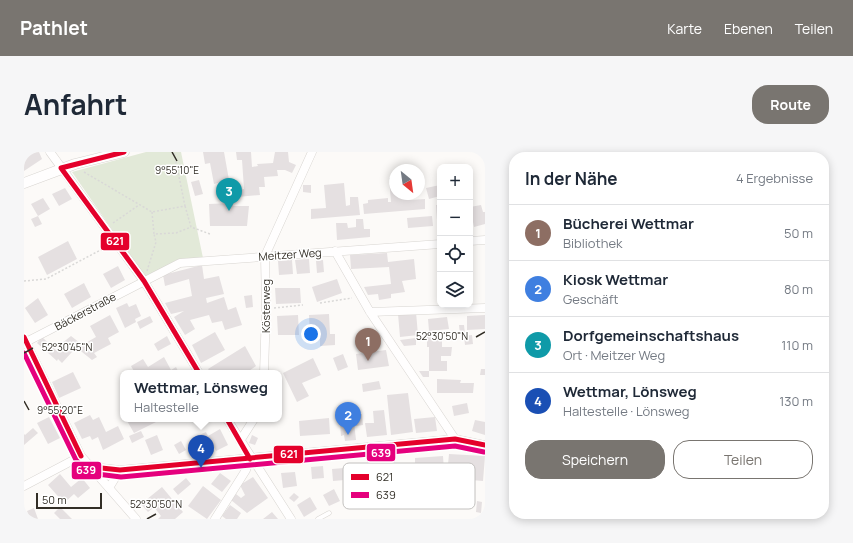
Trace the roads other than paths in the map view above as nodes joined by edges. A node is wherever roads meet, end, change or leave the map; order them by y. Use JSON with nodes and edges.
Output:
{"nodes":[{"id":1,"x":50,"y":152,"type":"edge"},
{"id":2,"x":124,"y":152,"type":"edge"},
{"id":3,"x":312,"y":152,"type":"edge"},
{"id":4,"x":61,"y":168,"type":"junction"},
{"id":5,"x":24,"y":183,"type":"edge"},
{"id":6,"x":485,"y":240,"type":"edge"},
{"id":7,"x":473,"y":241,"type":"edge"},
{"id":8,"x":437,"y":244,"type":"edge"},
{"id":9,"x":335,"y":251,"type":"junction"},
{"id":10,"x":265,"y":256,"type":"junction"},
{"id":11,"x":144,"y":281,"type":"junction"},
{"id":12,"x":485,"y":308,"type":"edge"},
{"id":13,"x":370,"y":312,"type":"junction"},
{"id":14,"x":25,"y":340,"type":"edge"},
{"id":15,"x":197,"y":370,"type":"edge"},
{"id":16,"x":264,"y":370,"type":"edge"},
{"id":17,"x":229,"y":422,"type":"edge"},
{"id":18,"x":252,"y":422,"type":"edge"},
{"id":19,"x":455,"y":440,"type":"junction"},
{"id":20,"x":240,"y":441,"type":"junction"},
{"id":21,"x":485,"y":445,"type":"edge"},
{"id":22,"x":81,"y":456,"type":"junction"},
{"id":23,"x":250,"y":459,"type":"junction"},
{"id":24,"x":92,"y":467,"type":"junction"},
{"id":25,"x":120,"y":470,"type":"junction"},
{"id":26,"x":24,"y":486,"type":"edge"},
{"id":27,"x":109,"y":488,"type":"junction"},
{"id":28,"x":329,"y":513,"type":"dead end"},
{"id":29,"x":136,"y":519,"type":"edge"},
{"id":30,"x":215,"y":519,"type":"edge"},
{"id":31,"x":291,"y":519,"type":"edge"},
{"id":32,"x":318,"y":519,"type":"edge"}],
"edges":[{"from":1,"to":4,"type":"street"},
{"from":2,"to":4,"type":"street"},
{"from":3,"to":10,"type":"street","name":"Kösterweg"},
{"from":4,"to":5,"type":"street"},
{"from":4,"to":11,"type":"street"},
{"from":6,"to":7,"type":"street"},
{"from":8,"to":9,"type":"street","name":"Meitzer Weg"},
{"from":9,"to":10,"type":"street","name":"Meitzer Weg"},
{"from":9,"to":13,"type":"street"},
{"from":10,"to":11,"type":"street","name":"Meitzer Weg"},
{"from":10,"to":16,"type":"street","name":"Kösterweg"},
{"from":11,"to":14,"type":"street","name":"Bäckerstraße"},
{"from":11,"to":15,"type":"street"},
{"from":12,"to":13,"type":"street"},
{"from":13,"to":19,"type":"street"},
{"from":14,"to":22,"type":"street"},
{"from":17,"to":20,"type":"street"},
{"from":18,"to":20,"type":"street"},
{"from":19,"to":21,"type":"street"},
{"from":19,"to":23,"type":"street"},
{"from":20,"to":23,"type":"street"},
{"from":22,"to":24,"type":"street"},
{"from":22,"to":26,"type":"street"},
{"from":23,"to":25,"type":"street"},
{"from":23,"to":30,"type":"street"},
{"from":23,"to":31,"type":"street"},
{"from":24,"to":25,"type":"street"},
{"from":24,"to":27,"type":"street"},
{"from":25,"to":27,"type":"street"},
{"from":27,"to":29,"type":"street"},
{"from":28,"to":32,"type":"lane"}]}
